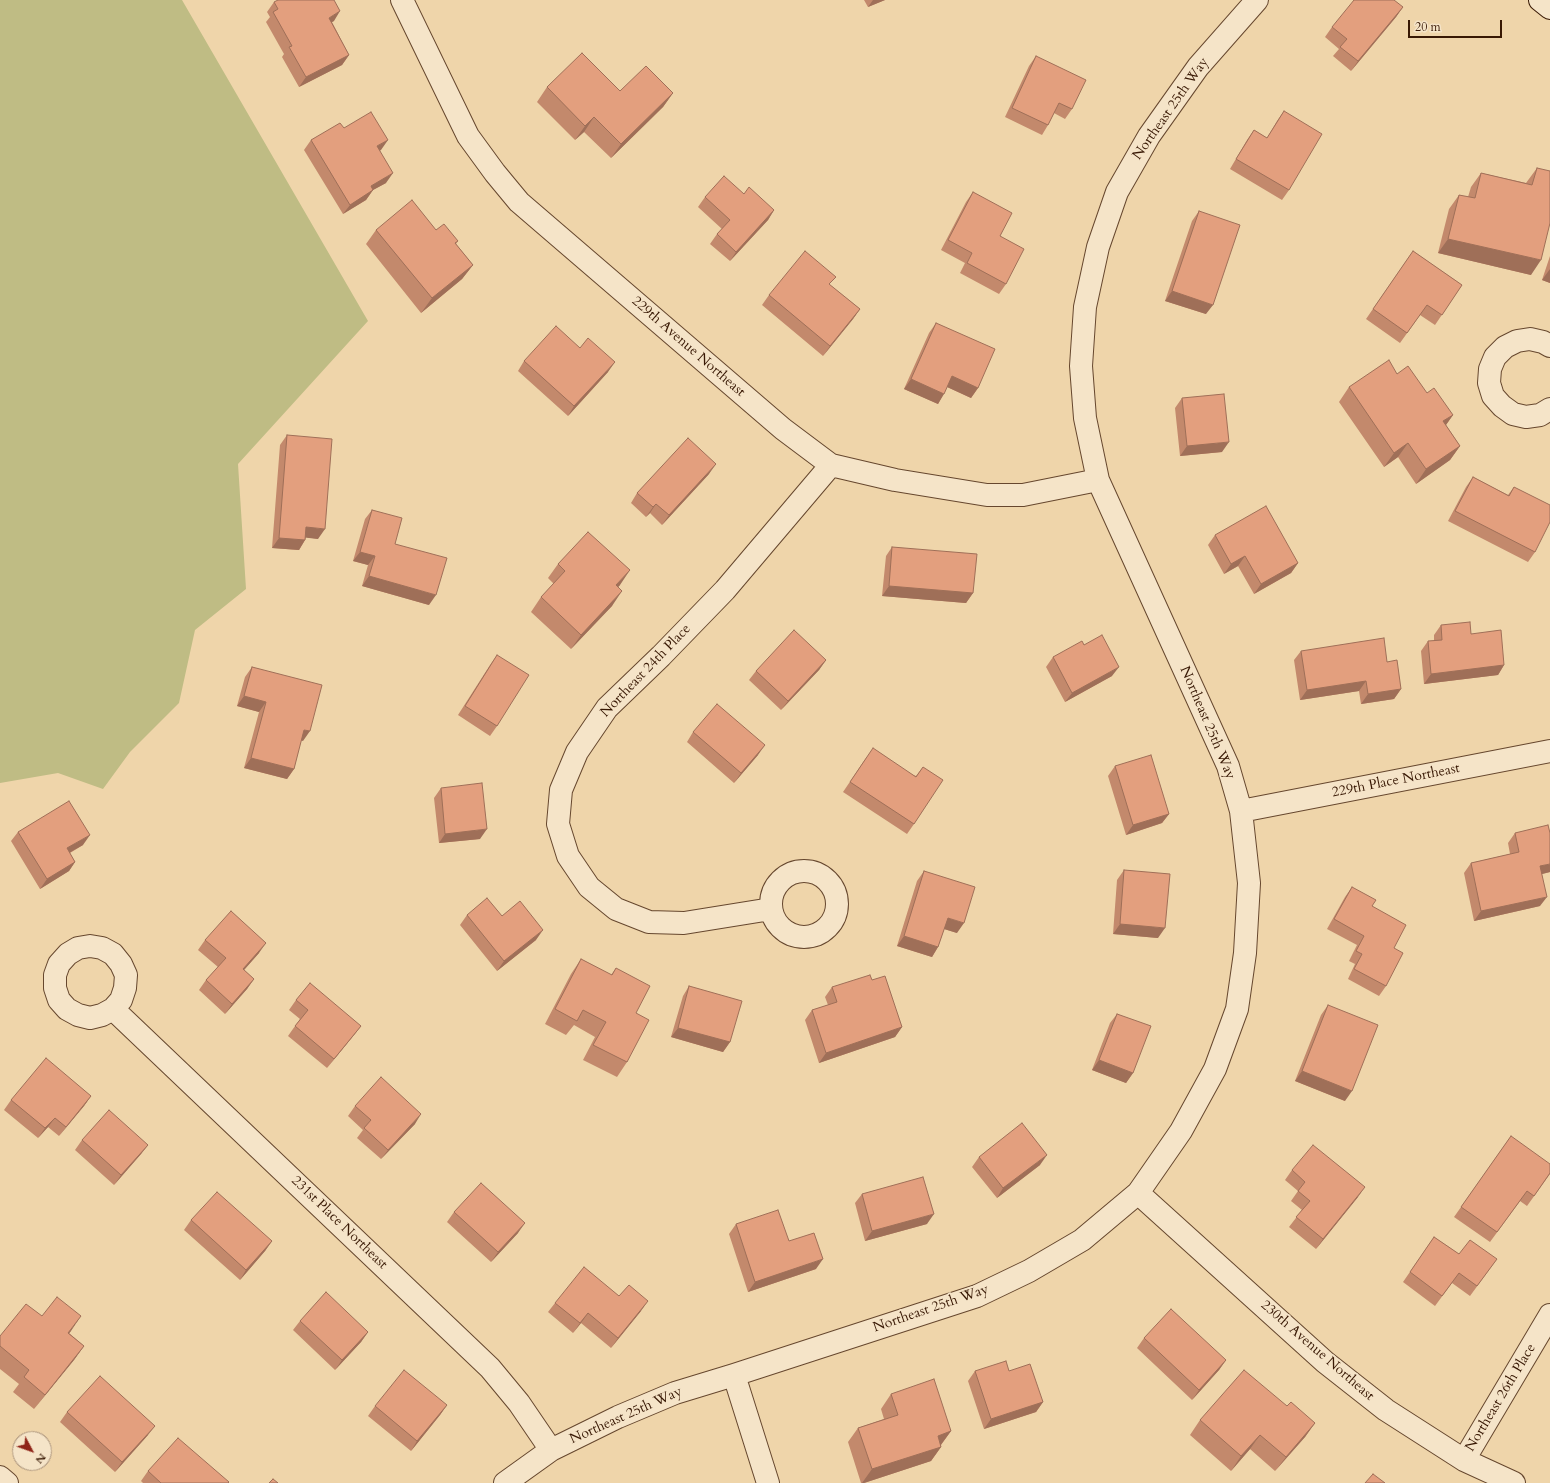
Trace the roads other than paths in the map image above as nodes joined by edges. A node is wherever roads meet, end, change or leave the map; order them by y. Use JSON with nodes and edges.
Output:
{"nodes":[{"id":1,"x":402,"y":0,"type":"edge"},
{"id":2,"x":1257,"y":0,"type":"edge"},
{"id":3,"x":1540,"y":0,"type":"edge"},
{"id":4,"x":1550,"y":8,"type":"edge"},
{"id":5,"x":1550,"y":346,"type":"edge"},
{"id":6,"x":1550,"y":410,"type":"edge"},
{"id":7,"x":831,"y":464,"type":"junction"},
{"id":8,"x":1098,"y":480,"type":"junction"},
{"id":9,"x":1550,"y":751,"type":"edge"},
{"id":10,"x":1241,"y":811,"type":"junction"},
{"id":11,"x":771,"y":909,"type":"dead end"},
{"id":12,"x":113,"y":1009,"type":"dead end"},
{"id":13,"x":1138,"y":1193,"type":"junction"},
{"id":14,"x":1550,"y":1315,"type":"edge"},
{"id":15,"x":734,"y":1375,"type":"junction"},
{"id":16,"x":550,"y":1450,"type":"junction"},
{"id":17,"x":1464,"y":1460,"type":"junction"},
{"id":18,"x":0,"y":1477,"type":"edge"},
{"id":19,"x":6,"y":1483,"type":"edge"},
{"id":20,"x":506,"y":1483,"type":"edge"},
{"id":21,"x":768,"y":1483,"type":"edge"},
{"id":22,"x":1514,"y":1483,"type":"edge"}],
"edges":[{"from":1,"to":7,"type":"street","name":"229th Avenue Northeast"},
{"from":2,"to":8,"type":"street","name":"Northeast 25th Way"},
{"from":3,"to":4,"type":"street"},
{"from":5,"to":6,"type":"street"},
{"from":7,"to":8,"type":"street","name":"229th Avenue Northeast"},
{"from":7,"to":11,"type":"street","name":"Northeast 24th Place"},
{"from":8,"to":10,"type":"street","name":"Northeast 25th Way"},
{"from":9,"to":10,"type":"street","name":"229th Place Northeast"},
{"from":10,"to":13,"type":"street","name":"Northeast 25th Way"},
{"from":12,"to":16,"type":"street","name":"231st Place Northeast"},
{"from":13,"to":15,"type":"street","name":"Northeast 25th Way"},
{"from":13,"to":17,"type":"street","name":"230th Avenue Northeast"},
{"from":14,"to":17,"type":"street","name":"Northeast 26th Place"},
{"from":15,"to":16,"type":"street","name":"Northeast 25th Way"},
{"from":15,"to":21,"type":"street"},
{"from":16,"to":20,"type":"street","name":"Northeast 25th Way"},
{"from":17,"to":22,"type":"street","name":"230th Avenue Northeast"},
{"from":18,"to":19,"type":"street"}]}
